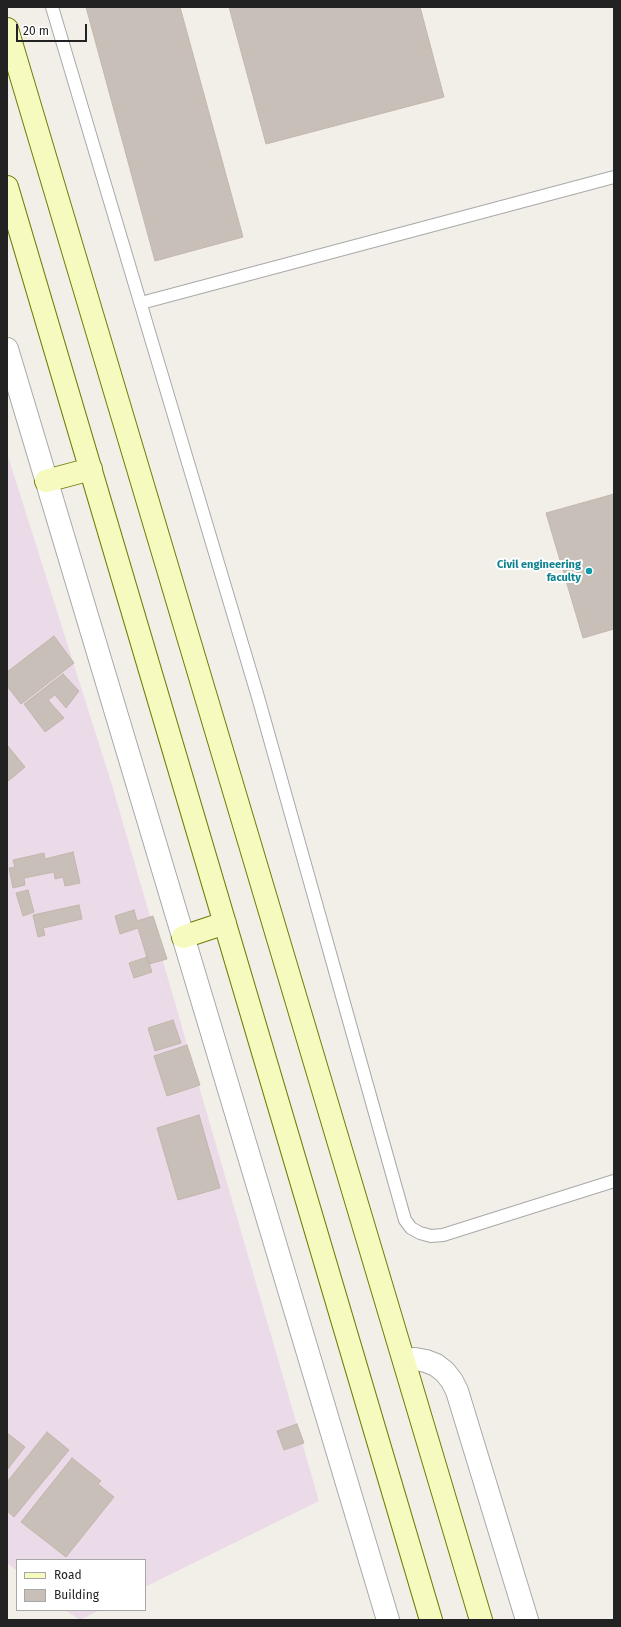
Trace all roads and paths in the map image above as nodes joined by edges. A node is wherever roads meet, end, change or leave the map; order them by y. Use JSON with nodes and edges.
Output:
{"nodes":[{"id":1,"x":52,"y":7,"type":"edge"},
{"id":2,"x":7,"y":29,"type":"edge"},
{"id":3,"x":614,"y":176,"type":"edge"},
{"id":4,"x":7,"y":187,"type":"edge"},
{"id":5,"x":141,"y":303,"type":"junction"},
{"id":6,"x":7,"y":349,"type":"edge"},
{"id":7,"x":90,"y":469,"type":"junction"},
{"id":8,"x":46,"y":481,"type":"junction"},
{"id":9,"x":225,"y":924,"type":"junction"},
{"id":10,"x":183,"y":937,"type":"junction"},
{"id":11,"x":614,"y":1181,"type":"edge"},
{"id":12,"x":404,"y":1360,"type":"junction"},
{"id":13,"x":388,"y":1620,"type":"edge"},
{"id":14,"x":431,"y":1620,"type":"edge"},
{"id":15,"x":481,"y":1620,"type":"edge"},
{"id":16,"x":527,"y":1620,"type":"edge"}],
"edges":[{"from":1,"to":5,"type":"lane"},
{"from":2,"to":12,"type":"main road"},
{"from":3,"to":5,"type":"lane"},
{"from":4,"to":7,"type":"main road"},
{"from":5,"to":11,"type":"lane"},
{"from":6,"to":8,"type":"street"},
{"from":7,"to":8,"type":"main road"},
{"from":7,"to":9,"type":"main road"},
{"from":8,"to":10,"type":"street"},
{"from":9,"to":10,"type":"main road"},
{"from":9,"to":14,"type":"main road"},
{"from":10,"to":13,"type":"street"},
{"from":12,"to":15,"type":"main road"},
{"from":12,"to":16,"type":"street"}]}
